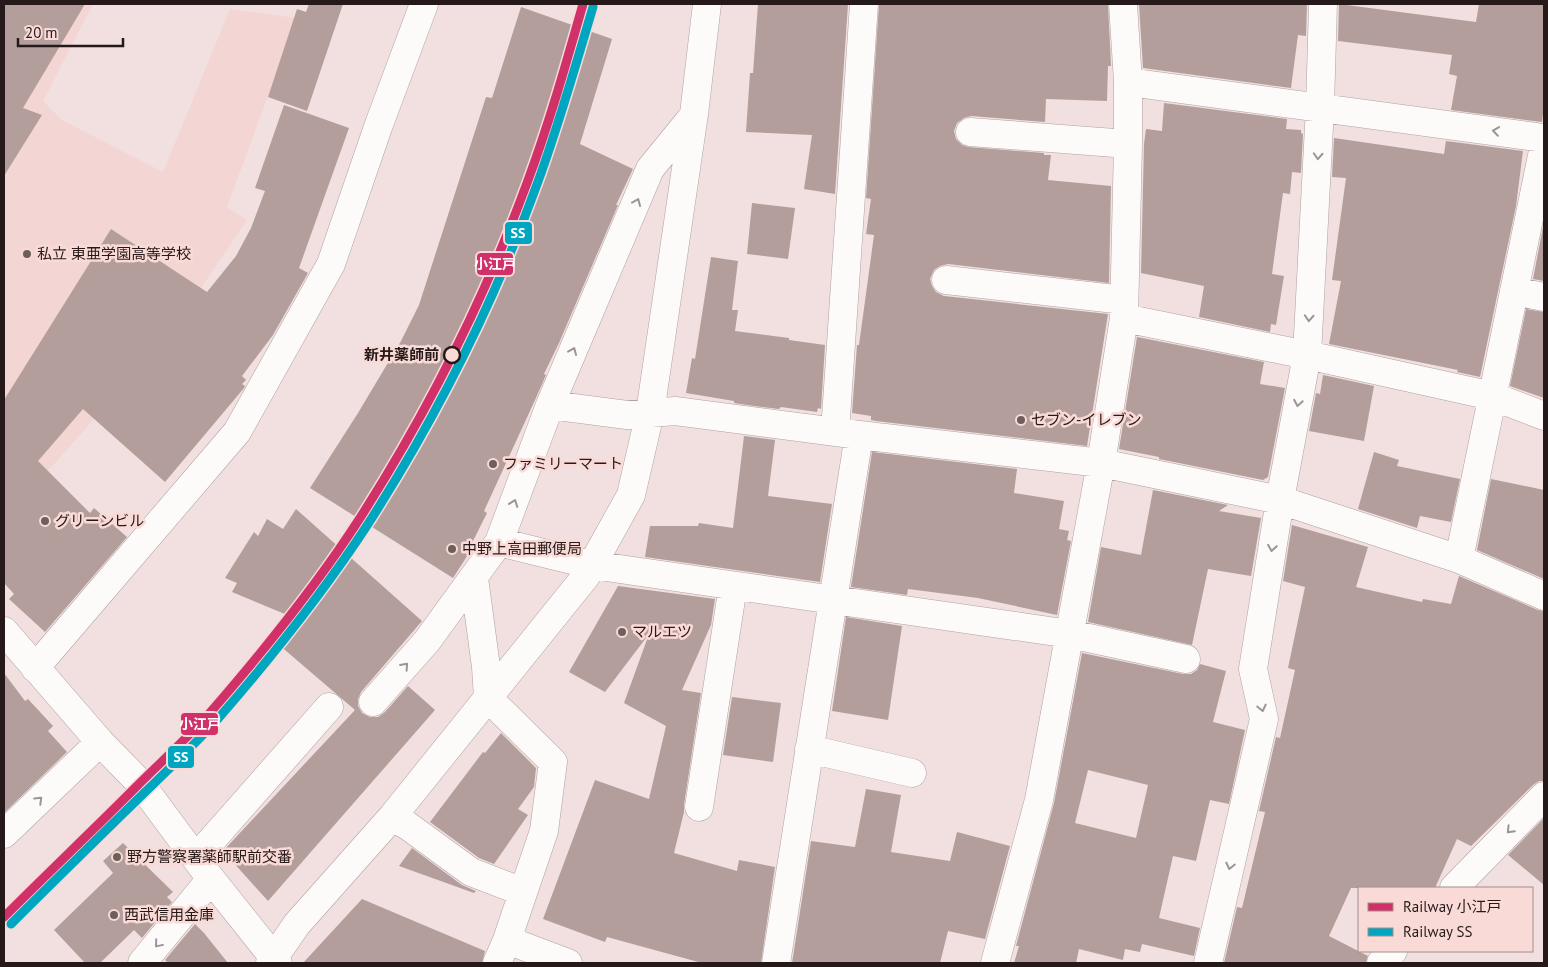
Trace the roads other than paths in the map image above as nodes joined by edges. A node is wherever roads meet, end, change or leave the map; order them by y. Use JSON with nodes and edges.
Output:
{"nodes":[{"id":1,"x":424,"y":4,"type":"edge"},
{"id":2,"x":706,"y":4,"type":"edge"},
{"id":3,"x":864,"y":4,"type":"edge"},
{"id":4,"x":1123,"y":4,"type":"edge"},
{"id":5,"x":1323,"y":4,"type":"edge"},
{"id":6,"x":1128,"y":82,"type":"junction"},
{"id":7,"x":1320,"y":107,"type":"junction"},
{"id":8,"x":694,"y":114,"type":"junction"},
{"id":9,"x":970,"y":132,"type":"dead end"},
{"id":10,"x":1544,"y":138,"type":"edge"},
{"id":11,"x":1128,"y":144,"type":"junction"},
{"id":12,"x":1544,"y":146,"type":"edge"},
{"id":13,"x":946,"y":280,"type":"dead end"},
{"id":14,"x":1514,"y":291,"type":"junction"},
{"id":15,"x":1544,"y":297,"type":"edge"},
{"id":16,"x":1124,"y":309,"type":"junction"},
{"id":17,"x":1307,"y":355,"type":"junction"},
{"id":18,"x":1492,"y":396,"type":"junction"},
{"id":19,"x":550,"y":405,"type":"junction"},
{"id":20,"x":650,"y":412,"type":"junction"},
{"id":21,"x":1544,"y":416,"type":"edge"},
{"id":22,"x":847,"y":433,"type":"junction"},
{"id":23,"x":1101,"y":463,"type":"junction"},
{"id":24,"x":1280,"y":500,"type":"junction"},
{"id":25,"x":499,"y":542,"type":"junction"},
{"id":26,"x":1459,"y":558,"type":"junction"},
{"id":27,"x":592,"y":565,"type":"junction"},
{"id":28,"x":474,"y":578,"type":"junction"},
{"id":29,"x":733,"y":586,"type":"junction"},
{"id":30,"x":1544,"y":596,"type":"edge"},
{"id":31,"x":833,"y":600,"type":"junction"},
{"id":32,"x":4,"y":631,"type":"edge"},
{"id":33,"x":1070,"y":634,"type":"junction"},
{"id":34,"x":1186,"y":659,"type":"dead end"},
{"id":35,"x":36,"y":668,"type":"junction"},
{"id":36,"x":488,"y":698,"type":"junction"},
{"id":37,"x":373,"y":702,"type":"dead end"},
{"id":38,"x":329,"y":707,"type":"dead end"},
{"id":39,"x":100,"y":742,"type":"junction"},
{"id":40,"x":809,"y":749,"type":"junction"},
{"id":41,"x":912,"y":773,"type":"dead end"},
{"id":42,"x":1544,"y":796,"type":"edge"},
{"id":43,"x":699,"y":807,"type":"dead end"},
{"id":44,"x":392,"y":817,"type":"junction"},
{"id":45,"x":4,"y":834,"type":"edge"},
{"id":46,"x":196,"y":858,"type":"junction"},
{"id":47,"x":211,"y":880,"type":"junction"},
{"id":48,"x":1455,"y":887,"type":"edge"},
{"id":49,"x":524,"y":892,"type":"junction"},
{"id":50,"x":502,"y":952,"type":"edge"},
{"id":51,"x":1392,"y":952,"type":"edge"},
{"id":52,"x":274,"y":961,"type":"edge"},
{"id":53,"x":142,"y":963,"type":"edge"},
{"id":54,"x":568,"y":963,"type":"edge"},
{"id":55,"x":776,"y":963,"type":"edge"},
{"id":56,"x":995,"y":963,"type":"edge"},
{"id":57,"x":1208,"y":963,"type":"edge"},
{"id":58,"x":1381,"y":963,"type":"edge"}],
"edges":[{"from":1,"to":35,"type":"street"},
{"from":2,"to":8,"type":"street"},
{"from":3,"to":22,"type":"street"},
{"from":4,"to":6,"type":"street"},
{"from":5,"to":7,"type":"street"},
{"from":6,"to":7,"type":"street"},
{"from":6,"to":11,"type":"street"},
{"from":10,"to":7,"type":"street","one_way":true},
{"from":7,"to":17,"type":"street","one_way":true},
{"from":19,"to":8,"type":"street","one_way":true},
{"from":8,"to":20,"type":"street"},
{"from":9,"to":11,"type":"street"},
{"from":11,"to":16,"type":"street"},
{"from":12,"to":14,"type":"street"},
{"from":13,"to":16,"type":"street"},
{"from":14,"to":15,"type":"street"},
{"from":14,"to":18,"type":"street"},
{"from":16,"to":17,"type":"street"},
{"from":16,"to":23,"type":"street"},
{"from":17,"to":18,"type":"street"},
{"from":17,"to":24,"type":"street","one_way":true},
{"from":18,"to":21,"type":"street"},
{"from":18,"to":26,"type":"street"},
{"from":19,"to":20,"type":"street"},
{"from":25,"to":19,"type":"street","one_way":true},
{"from":20,"to":22,"type":"street"},
{"from":20,"to":27,"type":"street"},
{"from":22,"to":23,"type":"street"},
{"from":22,"to":31,"type":"street"},
{"from":23,"to":24,"type":"street"},
{"from":23,"to":33,"type":"street"},
{"from":24,"to":26,"type":"street"},
{"from":24,"to":57,"type":"street","one_way":true},
{"from":25,"to":27,"type":"street"},
{"from":25,"to":28,"type":"street"},
{"from":26,"to":30,"type":"street"},
{"from":27,"to":29,"type":"street"},
{"from":27,"to":36,"type":"street"},
{"from":28,"to":36,"type":"street"},
{"from":37,"to":28,"type":"street","one_way":true},
{"from":29,"to":31,"type":"street"},
{"from":29,"to":43,"type":"street"},
{"from":31,"to":33,"type":"street"},
{"from":31,"to":40,"type":"street"},
{"from":32,"to":35,"type":"street"},
{"from":33,"to":34,"type":"street"},
{"from":33,"to":56,"type":"street"},
{"from":35,"to":39,"type":"street"},
{"from":36,"to":44,"type":"street"},
{"from":36,"to":49,"type":"street"},
{"from":38,"to":46,"type":"street"},
{"from":45,"to":39,"type":"street","one_way":true},
{"from":39,"to":46,"type":"street"},
{"from":40,"to":41,"type":"street"},
{"from":40,"to":55,"type":"street"},
{"from":42,"to":48,"type":"street","one_way":true},
{"from":44,"to":49,"type":"street"},
{"from":44,"to":52,"type":"street"},
{"from":46,"to":47,"type":"street"},
{"from":47,"to":52,"type":"street"},
{"from":47,"to":53,"type":"street","one_way":true},
{"from":49,"to":50,"type":"street"},
{"from":50,"to":54,"type":"street"},
{"from":51,"to":58,"type":"street"}]}
